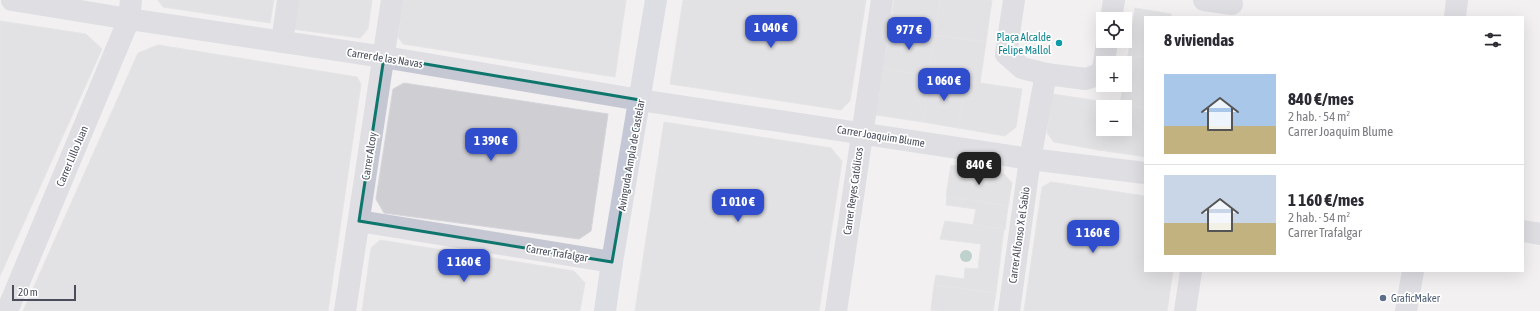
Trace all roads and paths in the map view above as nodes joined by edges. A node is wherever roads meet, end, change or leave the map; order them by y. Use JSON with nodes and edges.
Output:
{"nodes":[{"id":1,"x":12,"y":0,"type":"edge"},
{"id":2,"x":288,"y":0,"type":"edge"},
{"id":3,"x":392,"y":0,"type":"edge"},
{"id":4,"x":656,"y":0,"type":"edge"},
{"id":5,"x":882,"y":0,"type":"edge"},
{"id":6,"x":1014,"y":0,"type":"edge"},
{"id":7,"x":1114,"y":0,"type":"edge"},
{"id":8,"x":1204,"y":0,"type":"edge"},
{"id":9,"x":1457,"y":0,"type":"edge"},
{"id":10,"x":1232,"y":7,"type":"edge"},
{"id":11,"x":130,"y":10,"type":"edge"},
{"id":12,"x":1112,"y":12,"type":"edge"},
{"id":13,"x":1455,"y":16,"type":"edge"},
{"id":14,"x":282,"y":42,"type":"junction"},
{"id":15,"x":384,"y":57,"type":"junction"},
{"id":16,"x":1046,"y":74,"type":"junction"},
{"id":17,"x":1096,"y":75,"type":"edge"},
{"id":18,"x":640,"y":100,"type":"junction"},
{"id":19,"x":862,"y":133,"type":"junction"},
{"id":20,"x":1030,"y":159,"type":"junction"},
{"id":21,"x":1144,"y":173,"type":"edge"},
{"id":22,"x":359,"y":221,"type":"junction"},
{"id":23,"x":1524,"y":231,"type":"edge"},
{"id":24,"x":1540,"y":234,"type":"edge"},
{"id":25,"x":612,"y":262,"type":"junction"},
{"id":26,"x":1191,"y":272,"type":"edge"},
{"id":27,"x":1413,"y":272,"type":"edge"},
{"id":28,"x":7,"y":311,"type":"edge"},
{"id":29,"x":345,"y":311,"type":"edge"},
{"id":30,"x":605,"y":311,"type":"edge"},
{"id":31,"x":836,"y":311,"type":"edge"},
{"id":32,"x":1009,"y":311,"type":"edge"},
{"id":33,"x":1185,"y":311,"type":"edge"},
{"id":34,"x":1406,"y":311,"type":"edge"}],
"edges":[{"from":1,"to":11,"type":"street","name":"Carrer de las Navas"},
{"from":2,"to":14,"type":"street"},
{"from":3,"to":15,"type":"street","name":"Carrer Alcoy"},
{"from":4,"to":18,"type":"main road","name":"Avinguda Ampla de Castelar"},
{"from":5,"to":19,"type":"street","name":"Carrer Reyes Católicos"},
{"from":6,"to":16,"type":"street"},
{"from":7,"to":12,"type":"street"},
{"from":8,"to":10,"type":"street"},
{"from":9,"to":13,"type":"street"},
{"from":11,"to":14,"type":"street","name":"Carrer de las Navas"},
{"from":11,"to":28,"type":"street","name":"Carrer Lillo Juan"},
{"from":14,"to":15,"type":"street","name":"Carrer de las Navas"},
{"from":15,"to":18,"type":"street","name":"Carrer de las Navas"},
{"from":15,"to":22,"type":"street","name":"Carrer Alcoy"},
{"from":16,"to":17,"type":"street"},
{"from":16,"to":20,"type":"street","name":"Carrer Alfonso X el Sabio"},
{"from":18,"to":19,"type":"street","name":"Carrer Joaquim Blume"},
{"from":18,"to":25,"type":"main road","name":"Avinguda Ampla de Castelar"},
{"from":19,"to":20,"type":"street","name":"Carrer Joaquim Blume"},
{"from":19,"to":31,"type":"street","name":"Carrer Reyes Católicos"},
{"from":20,"to":21,"type":"street","name":"Carrer Joaquim Blume"},
{"from":20,"to":32,"type":"street","name":"Carrer Alfonso X el Sabio"},
{"from":22,"to":25,"type":"street","name":"Carrer Trafalgar"},
{"from":22,"to":29,"type":"street","name":"Carrer Alcoy"},
{"from":23,"to":24,"type":"street"},
{"from":25,"to":30,"type":"main road","name":"Avinguda Ampla de Castelar"},
{"from":26,"to":33,"type":"street"},
{"from":27,"to":34,"type":"street"}]}
